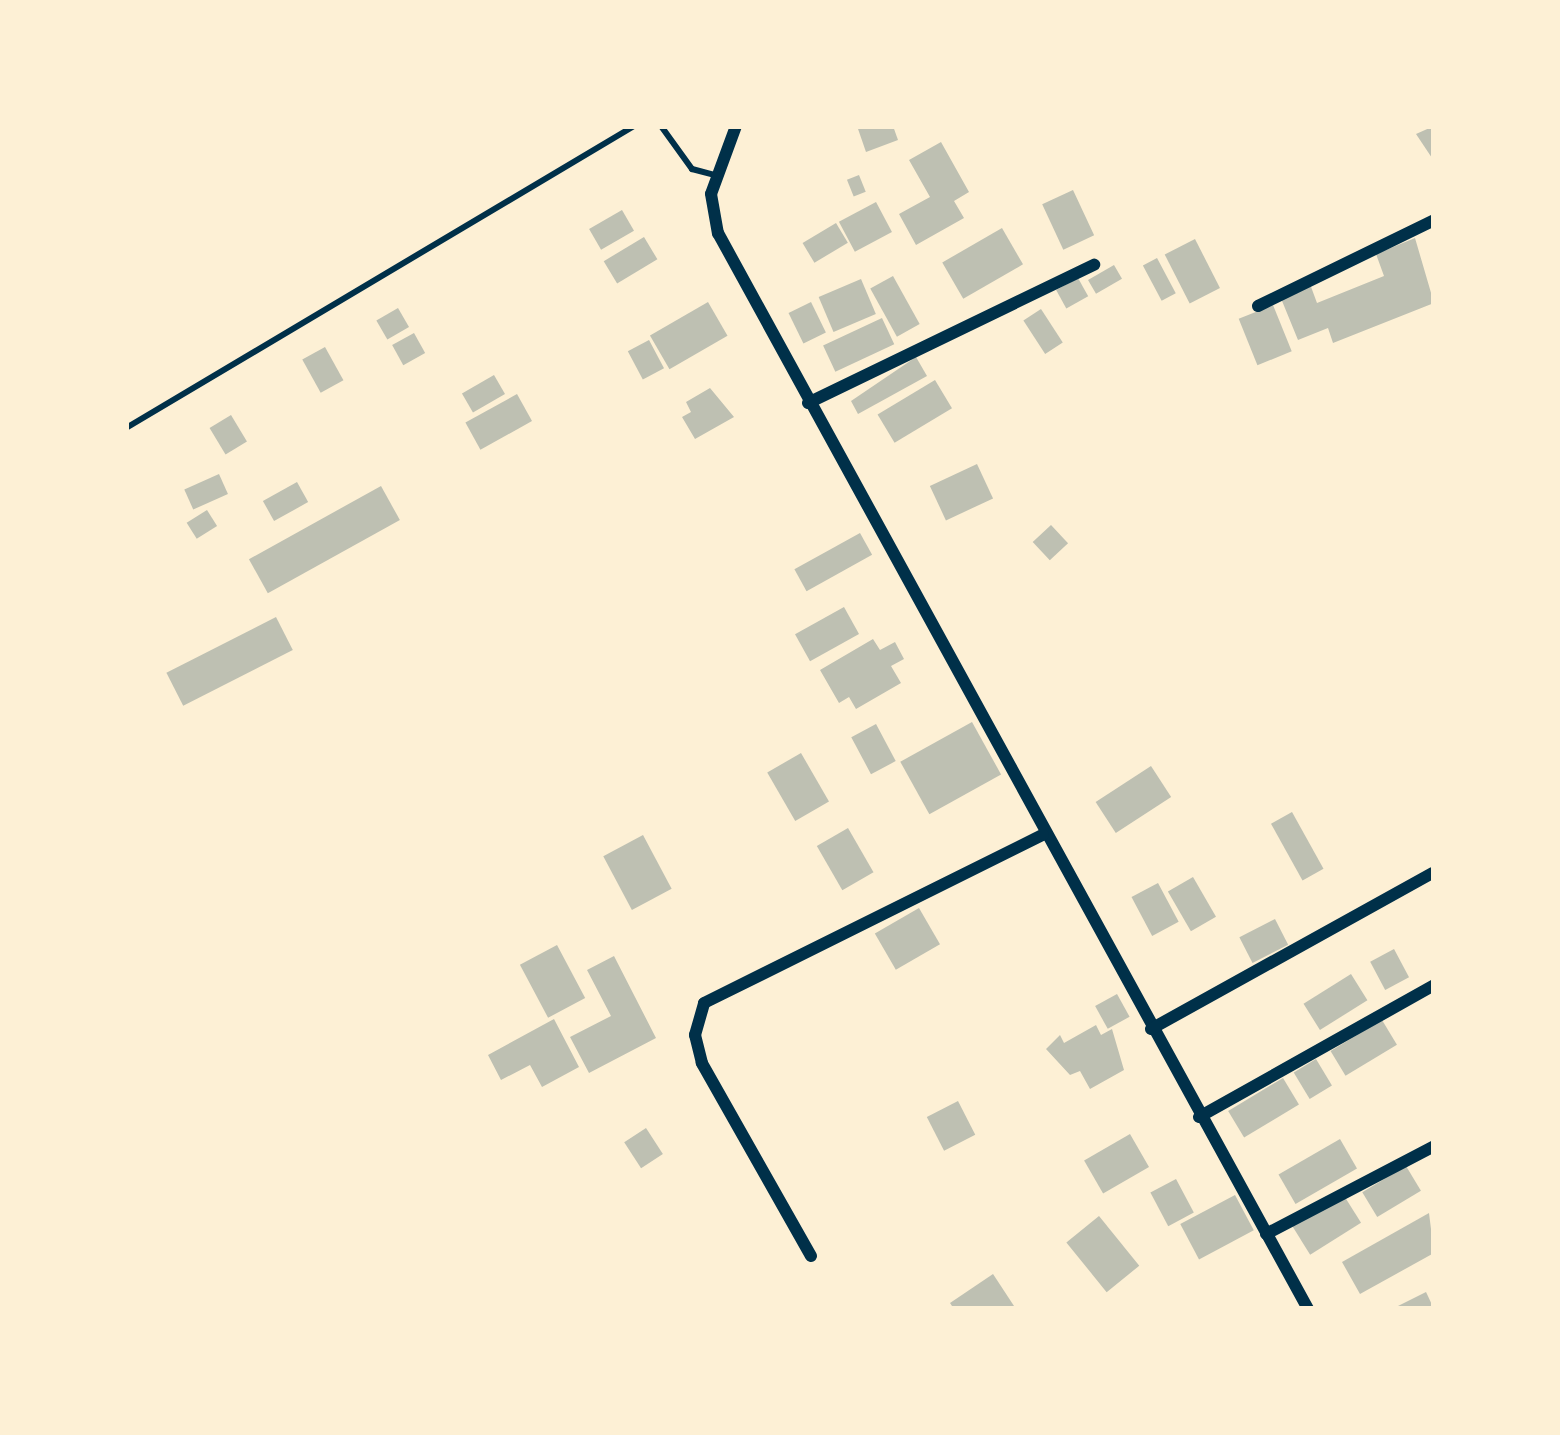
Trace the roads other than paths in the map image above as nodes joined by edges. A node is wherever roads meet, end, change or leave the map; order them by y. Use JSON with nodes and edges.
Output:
{"nodes":[{"id":1,"x":634,"y":126,"type":"edge"},
{"id":2,"x":661,"y":126,"type":"edge"},
{"id":3,"x":736,"y":126,"type":"edge"},
{"id":4,"x":714,"y":175,"type":"junction"},
{"id":5,"x":1434,"y":220,"type":"edge"},
{"id":6,"x":1094,"y":265,"type":"dead end"},
{"id":7,"x":1258,"y":306,"type":"dead end"},
{"id":8,"x":808,"y":403,"type":"junction"},
{"id":9,"x":126,"y":428,"type":"edge"},
{"id":10,"x":1043,"y":835,"type":"junction"},
{"id":11,"x":1432,"y":873,"type":"edge"},
{"id":12,"x":1434,"y":985,"type":"edge"},
{"id":13,"x":1151,"y":1029,"type":"junction"},
{"id":14,"x":1199,"y":1117,"type":"junction"},
{"id":15,"x":1434,"y":1145,"type":"edge"},
{"id":16,"x":1266,"y":1234,"type":"junction"},
{"id":17,"x":812,"y":1256,"type":"dead end"},
{"id":18,"x":1308,"y":1309,"type":"edge"}],
"edges":[{"from":1,"to":9,"type":"lane"},
{"from":2,"to":4,"type":"lane"},
{"from":3,"to":4,"type":"street"},
{"from":4,"to":8,"type":"street"},
{"from":5,"to":7,"type":"street"},
{"from":6,"to":8,"type":"street"},
{"from":8,"to":10,"type":"street"},
{"from":10,"to":13,"type":"street"},
{"from":10,"to":17,"type":"street"},
{"from":11,"to":13,"type":"street"},
{"from":12,"to":14,"type":"street"},
{"from":13,"to":14,"type":"street"},
{"from":14,"to":16,"type":"street"},
{"from":15,"to":16,"type":"street"},
{"from":16,"to":18,"type":"street"}]}
